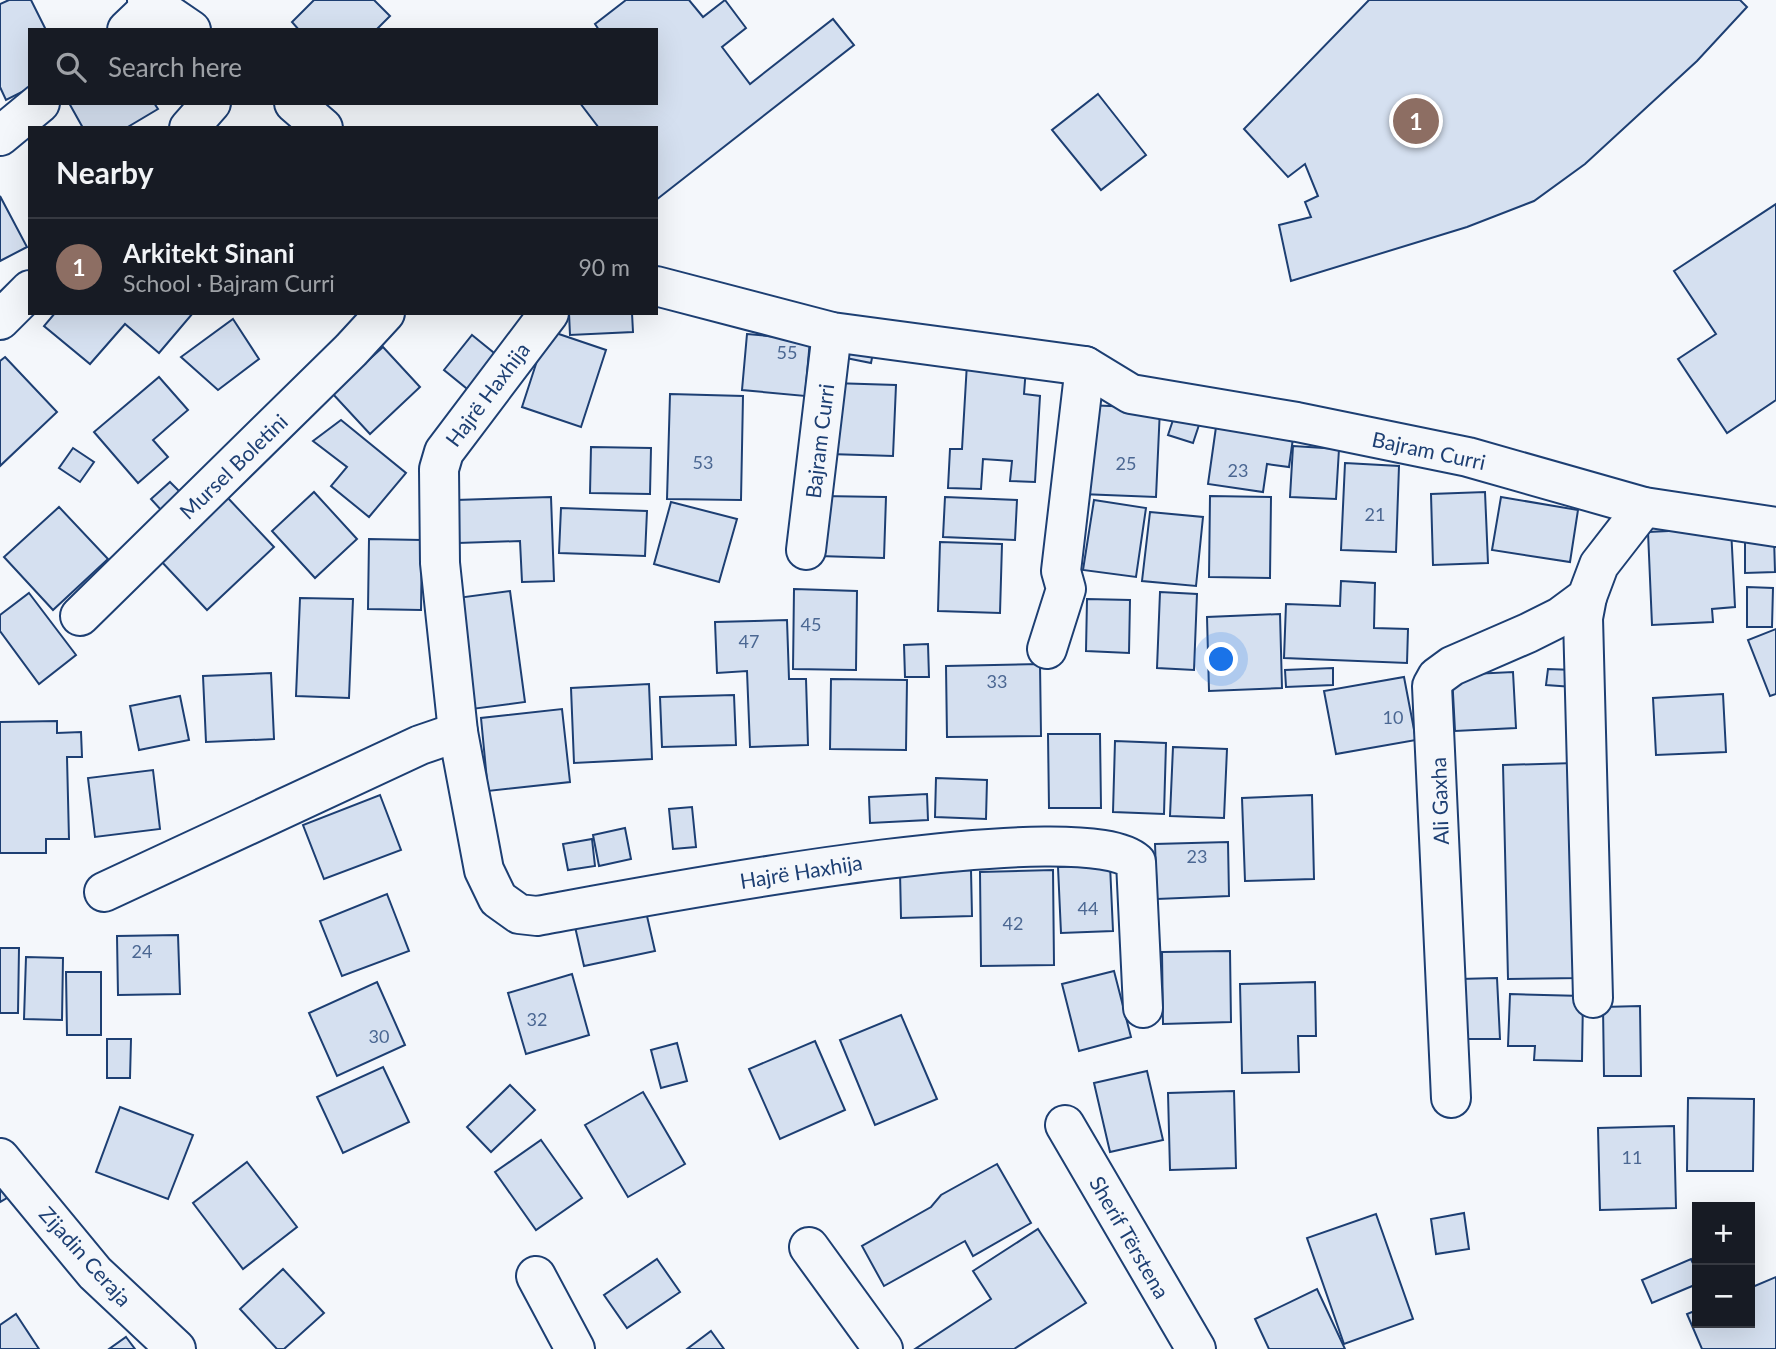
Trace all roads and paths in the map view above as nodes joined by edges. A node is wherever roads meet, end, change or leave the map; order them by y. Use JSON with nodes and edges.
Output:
{"nodes":[{"id":1,"x":142,"y":12,"type":"edge"},
{"id":2,"x":186,"y":28,"type":"edge"},
{"id":3,"x":38,"y":105,"type":"edge"},
{"id":4,"x":209,"y":105,"type":"edge"},
{"id":5,"x":296,"y":105,"type":"edge"},
{"id":6,"x":191,"y":126,"type":"edge"},
{"id":7,"x":321,"y":126,"type":"edge"},
{"id":8,"x":0,"y":136,"type":"edge"},
{"id":9,"x":658,"y":287,"type":"edge"},
{"id":10,"x":28,"y":292,"type":"edge"},
{"id":11,"x":383,"y":315,"type":"edge"},
{"id":12,"x":547,"y":315,"type":"edge"},
{"id":13,"x":0,"y":320,"type":"edge"},
{"id":14,"x":832,"y":332,"type":"junction"},
{"id":15,"x":1085,"y":366,"type":"junction"},
{"id":16,"x":1644,"y":507,"type":"junction"},
{"id":17,"x":1776,"y":527,"type":"edge"},
{"id":18,"x":806,"y":550,"type":"dead end"},
{"id":19,"x":1587,"y":597,"type":"junction"},
{"id":20,"x":79,"y":616,"type":"dead end"},
{"id":21,"x":1047,"y":649,"type":"dead end"},
{"id":22,"x":458,"y":732,"type":"junction"},
{"id":23,"x":104,"y":892,"type":"dead end"},
{"id":24,"x":1593,"y":998,"type":"dead end"},
{"id":25,"x":1143,"y":1008,"type":"dead end"},
{"id":26,"x":1451,"y":1098,"type":"dead end"},
{"id":27,"x":1065,"y":1125,"type":"dead end"},
{"id":28,"x":0,"y":1158,"type":"edge"},
{"id":29,"x":809,"y":1247,"type":"dead end"},
{"id":30,"x":536,"y":1276,"type":"dead end"},
{"id":31,"x":176,"y":1349,"type":"edge"},
{"id":32,"x":575,"y":1349,"type":"edge"},
{"id":33,"x":883,"y":1349,"type":"edge"},
{"id":34,"x":1196,"y":1349,"type":"edge"}],
"edges":[{"from":1,"to":2,"type":"street"},
{"from":3,"to":8,"type":"street"},
{"from":4,"to":6,"type":"street"},
{"from":5,"to":7,"type":"street"},
{"from":9,"to":14,"type":"street","name":"Bajram Curri"},
{"from":10,"to":13,"type":"street"},
{"from":11,"to":20,"type":"street","name":"Mursel Boletini"},
{"from":12,"to":22,"type":"street","name":"Hajrë Haxhija"},
{"from":14,"to":15,"type":"street","name":"Bajram Curri"},
{"from":14,"to":18,"type":"street","name":"Bajram Curri"},
{"from":15,"to":16,"type":"street","name":"Bajram Curri"},
{"from":15,"to":21,"type":"street"},
{"from":16,"to":17,"type":"street","name":"Bajram Curri"},
{"from":16,"to":19,"type":"street"},
{"from":19,"to":24,"type":"street"},
{"from":19,"to":26,"type":"street","name":"Ali Gaxha"},
{"from":22,"to":23,"type":"street"},
{"from":22,"to":25,"type":"street","name":"Hajrë Haxhija"},
{"from":27,"to":34,"type":"street","name":"Sherif Tërstena"},
{"from":28,"to":31,"type":"street","name":"Zijadin Ceraja"},
{"from":29,"to":33,"type":"street"},
{"from":30,"to":32,"type":"street"}]}
